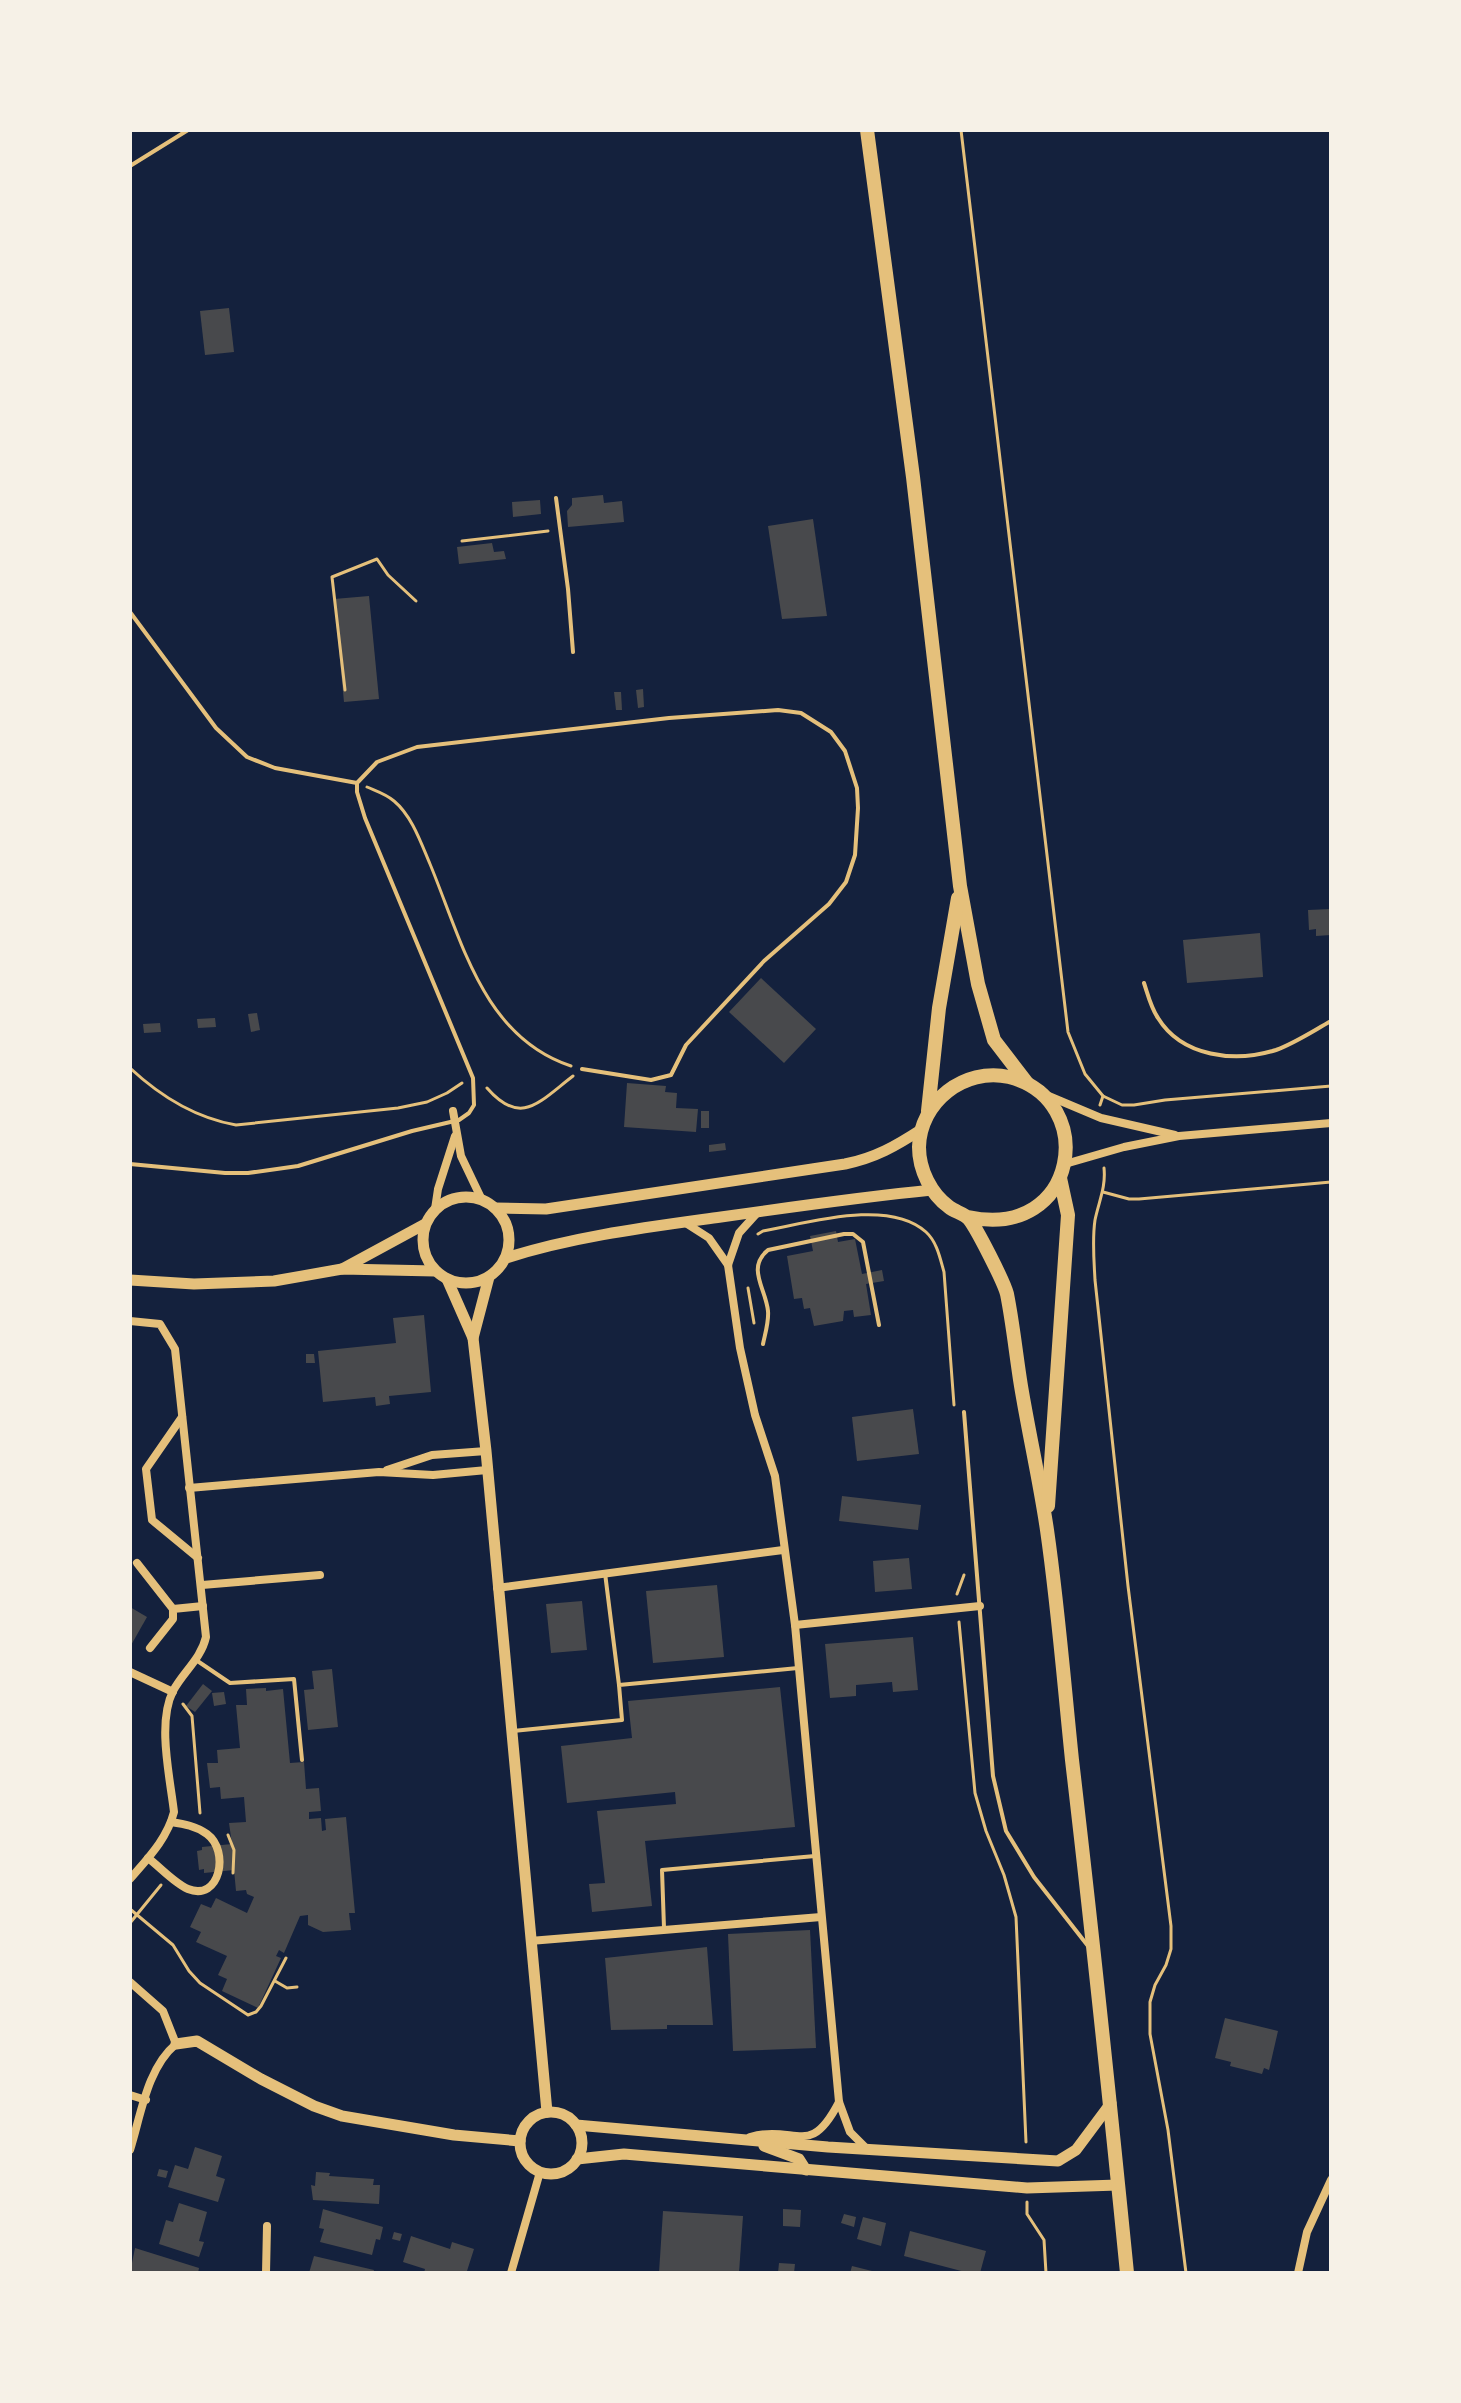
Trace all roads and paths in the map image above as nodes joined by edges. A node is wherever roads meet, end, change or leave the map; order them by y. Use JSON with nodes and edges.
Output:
{"nodes":[{"id":1,"x":188,"y":130,"type":"edge"},
{"id":2,"x":867,"y":130,"type":"edge"},
{"id":3,"x":130,"y":166,"type":"edge"},
{"id":4,"x":556,"y":498,"type":"dead end"},
{"id":5,"x":560,"y":529,"type":"junction"},
{"id":6,"x":462,"y":541,"type":"dead end"},
{"id":7,"x":416,"y":601,"type":"dead end"},
{"id":8,"x":130,"y":612,"type":"edge"},
{"id":9,"x":573,"y":652,"type":"dead end"},
{"id":10,"x":345,"y":690,"type":"dead end"},
{"id":11,"x":357,"y":783,"type":"junction"},
{"id":12,"x":960,"y":886,"type":"junction"},
{"id":13,"x":1144,"y":983,"type":"dead end"},
{"id":14,"x":1331,"y":1021,"type":"edge"},
{"id":15,"x":130,"y":1068,"type":"edge"},
{"id":16,"x":582,"y":1069,"type":"junction"},
{"id":17,"x":472,"y":1076,"type":"junction"},
{"id":18,"x":473,"y":1083,"type":"junction"},
{"id":19,"x":1331,"y":1086,"type":"edge"},
{"id":20,"x":1033,"y":1088,"type":"junction"},
{"id":21,"x":1103,"y":1096,"type":"dead end"},
{"id":22,"x":454,"y":1116,"type":"junction"},
{"id":23,"x":924,"y":1122,"type":"junction"},
{"id":24,"x":1331,"y":1123,"type":"edge"},
{"id":25,"x":456,"y":1136,"type":"junction"},
{"id":26,"x":1179,"y":1136,"type":"junction"},
{"id":27,"x":130,"y":1164,"type":"edge"},
{"id":28,"x":1063,"y":1171,"type":"junction"},
{"id":29,"x":1331,"y":1182,"type":"edge"},
{"id":30,"x":932,"y":1190,"type":"junction"},
{"id":31,"x":1103,"y":1192,"type":"dead end"},
{"id":32,"x":482,"y":1200,"type":"junction"},
{"id":33,"x":495,"y":1208,"type":"junction"},
{"id":34,"x":435,"y":1209,"type":"junction"},
{"id":35,"x":759,"y":1211,"type":"junction"},
{"id":36,"x":968,"y":1217,"type":"junction"},
{"id":37,"x":683,"y":1222,"type":"junction"},
{"id":38,"x":425,"y":1224,"type":"junction"},
{"id":39,"x":752,"y":1238,"type":"dead end"},
{"id":40,"x":506,"y":1258,"type":"junction"},
{"id":41,"x":728,"y":1265,"type":"junction"},
{"id":42,"x":342,"y":1269,"type":"junction"},
{"id":43,"x":435,"y":1271,"type":"junction"},
{"id":44,"x":489,"y":1277,"type":"junction"},
{"id":45,"x":447,"y":1279,"type":"junction"},
{"id":46,"x":130,"y":1280,"type":"edge"},
{"id":47,"x":748,"y":1286,"type":"dead end"},
{"id":48,"x":130,"y":1321,"type":"edge"},
{"id":49,"x":879,"y":1325,"type":"dead end"},
{"id":50,"x":755,"y":1331,"type":"dead end"},
{"id":51,"x":473,"y":1338,"type":"junction"},
{"id":52,"x":763,"y":1344,"type":"dead end"},
{"id":53,"x":964,"y":1412,"type":"dead end"},
{"id":54,"x":953,"y":1414,"type":"dead end"},
{"id":55,"x":182,"y":1417,"type":"junction"},
{"id":56,"x":486,"y":1451,"type":"junction"},
{"id":57,"x":487,"y":1470,"type":"junction"},
{"id":58,"x":379,"y":1472,"type":"junction"},
{"id":59,"x":189,"y":1488,"type":"junction"},
{"id":60,"x":1047,"y":1531,"type":"junction"},
{"id":61,"x":783,"y":1550,"type":"junction"},
{"id":62,"x":198,"y":1559,"type":"junction"},
{"id":63,"x":137,"y":1563,"type":"dead end"},
{"id":64,"x":968,"y":1565,"type":"dead end"},
{"id":65,"x":605,"y":1573,"type":"junction"},
{"id":66,"x":320,"y":1575,"type":"dead end"},
{"id":67,"x":202,"y":1585,"type":"junction"},
{"id":68,"x":497,"y":1588,"type":"junction"},
{"id":69,"x":203,"y":1606,"type":"junction"},
{"id":70,"x":980,"y":1606,"type":"junction"},
{"id":71,"x":957,"y":1607,"type":"junction"},
{"id":72,"x":173,"y":1609,"type":"junction"},
{"id":73,"x":795,"y":1625,"type":"junction"},
{"id":74,"x":150,"y":1648,"type":"dead end"},
{"id":75,"x":196,"y":1660,"type":"junction"},
{"id":76,"x":798,"y":1668,"type":"junction"},
{"id":77,"x":130,"y":1672,"type":"edge"},
{"id":78,"x":619,"y":1685,"type":"junction"},
{"id":79,"x":173,"y":1692,"type":"junction"},
{"id":80,"x":510,"y":1731,"type":"junction"},
{"id":81,"x":302,"y":1760,"type":"dead end"},
{"id":82,"x":171,"y":1822,"type":"junction"},
{"id":83,"x":816,"y":1856,"type":"junction"},
{"id":84,"x":148,"y":1858,"type":"junction"},
{"id":85,"x":130,"y":1879,"type":"edge"},
{"id":86,"x":130,"y":1909,"type":"edge"},
{"id":87,"x":821,"y":1917,"type":"junction"},
{"id":88,"x":665,"y":1930,"type":"junction"},
{"id":89,"x":530,"y":1941,"type":"junction"},
{"id":90,"x":1094,"y":1954,"type":"junction"},
{"id":91,"x":286,"y":1958,"type":"dead end"},
{"id":92,"x":275,"y":1981,"type":"junction"},
{"id":93,"x":130,"y":1982,"type":"edge"},
{"id":94,"x":297,"y":1987,"type":"dead end"},
{"id":95,"x":176,"y":2044,"type":"junction"},
{"id":96,"x":130,"y":2095,"type":"edge"},
{"id":97,"x":146,"y":2100,"type":"junction"},
{"id":98,"x":839,"y":2102,"type":"junction"},
{"id":99,"x":1111,"y":2102,"type":"junction"},
{"id":100,"x":547,"y":2112,"type":"junction"},
{"id":101,"x":576,"y":2125,"type":"junction"},
{"id":102,"x":745,"y":2140,"type":"junction"},
{"id":103,"x":520,"y":2141,"type":"junction"},
{"id":104,"x":866,"y":2148,"type":"junction"},
{"id":105,"x":130,"y":2150,"type":"edge"},
{"id":106,"x":577,"y":2159,"type":"junction"},
{"id":107,"x":1027,"y":2161,"type":"junction"},
{"id":108,"x":806,"y":2170,"type":"junction"},
{"id":109,"x":540,"y":2172,"type":"junction"},
{"id":110,"x":1331,"y":2180,"type":"edge"},
{"id":111,"x":1118,"y":2185,"type":"junction"},
{"id":112,"x":1027,"y":2188,"type":"junction"},
{"id":113,"x":267,"y":2226,"type":"dead end"},
{"id":114,"x":266,"y":2273,"type":"edge"},
{"id":115,"x":511,"y":2273,"type":"edge"},
{"id":116,"x":1046,"y":2273,"type":"edge"},
{"id":117,"x":1127,"y":2273,"type":"edge"},
{"id":118,"x":1298,"y":2273,"type":"edge"}],
"edges":[{"from":1,"to":3,"type":"lane"},
{"from":2,"to":12,"type":"main road"},
{"from":4,"to":5,"type":"lane"},
{"from":5,"to":6,"type":"path"},
{"from":5,"to":9,"type":"lane"},
{"from":7,"to":10,"type":"path"},
{"from":8,"to":11,"type":"lane"},
{"from":11,"to":16,"type":"path"},
{"from":11,"to":16,"type":"lane"},
{"from":11,"to":17,"type":"lane"},
{"from":12,"to":20,"type":"main road"},
{"from":12,"to":23,"type":"main road"},
{"from":13,"to":14,"type":"lane"},
{"from":15,"to":17,"type":"path"},
{"from":16,"to":18,"type":"path"},
{"from":17,"to":18,"type":"lane"},
{"from":18,"to":22,"type":"lane"},
{"from":19,"to":21,"type":"path"},
{"from":20,"to":23,"type":"main road"},
{"from":20,"to":26,"type":"street"},
{"from":20,"to":28,"type":"main road"},
{"from":22,"to":25,"type":"street"},
{"from":22,"to":27,"type":"lane"},
{"from":23,"to":30,"type":"main road"},
{"from":23,"to":33,"type":"street"},
{"from":24,"to":26,"type":"street"},
{"from":25,"to":32,"type":"street"},
{"from":25,"to":34,"type":"street"},
{"from":26,"to":28,"type":"street"},
{"from":28,"to":36,"type":"main road"},
{"from":28,"to":60,"type":"main road"},
{"from":29,"to":31,"type":"path"},
{"from":30,"to":35,"type":"street"},
{"from":30,"to":36,"type":"main road"},
{"from":32,"to":33,"type":"street"},
{"from":32,"to":34,"type":"street"},
{"from":33,"to":40,"type":"street"},
{"from":34,"to":38,"type":"street"},
{"from":35,"to":37,"type":"street"},
{"from":35,"to":41,"type":"street"},
{"from":36,"to":60,"type":"main road"},
{"from":37,"to":40,"type":"street"},
{"from":37,"to":41,"type":"street"},
{"from":38,"to":42,"type":"street"},
{"from":38,"to":43,"type":"street"},
{"from":39,"to":54,"type":"path"},
{"from":40,"to":44,"type":"street"},
{"from":41,"to":61,"type":"street"},
{"from":42,"to":43,"type":"street"},
{"from":42,"to":46,"type":"street"},
{"from":43,"to":45,"type":"street"},
{"from":44,"to":45,"type":"street"},
{"from":44,"to":51,"type":"street"},
{"from":45,"to":51,"type":"street"},
{"from":47,"to":50,"type":"path"},
{"from":48,"to":55,"type":"street"},
{"from":49,"to":52,"type":"lane"},
{"from":51,"to":56,"type":"street"},
{"from":53,"to":70,"type":"lane"},
{"from":55,"to":59,"type":"street"},
{"from":55,"to":62,"type":"street"},
{"from":56,"to":57,"type":"street"},
{"from":56,"to":58,"type":"street"},
{"from":57,"to":58,"type":"street"},
{"from":57,"to":68,"type":"street"},
{"from":58,"to":59,"type":"street"},
{"from":59,"to":62,"type":"street"},
{"from":60,"to":90,"type":"main road"},
{"from":61,"to":65,"type":"street"},
{"from":61,"to":73,"type":"street"},
{"from":62,"to":67,"type":"street"},
{"from":63,"to":72,"type":"street"},
{"from":64,"to":71,"type":"path"},
{"from":65,"to":68,"type":"street"},
{"from":65,"to":78,"type":"lane"},
{"from":66,"to":67,"type":"street"},
{"from":67,"to":69,"type":"street"},
{"from":68,"to":80,"type":"street"},
{"from":69,"to":72,"type":"street"},
{"from":69,"to":75,"type":"street"},
{"from":70,"to":71,"type":"street"},
{"from":70,"to":90,"type":"lane"},
{"from":71,"to":73,"type":"street"},
{"from":71,"to":107,"type":"path"},
{"from":72,"to":74,"type":"street"},
{"from":73,"to":76,"type":"street"},
{"from":75,"to":79,"type":"street"},
{"from":75,"to":81,"type":"lane"},
{"from":76,"to":78,"type":"lane"},
{"from":76,"to":83,"type":"street"},
{"from":77,"to":79,"type":"street"},
{"from":78,"to":80,"type":"lane"},
{"from":79,"to":82,"type":"street"},
{"from":80,"to":89,"type":"street"},
{"from":82,"to":84,"type":"street"},
{"from":82,"to":84,"type":"street"},
{"from":83,"to":87,"type":"street"},
{"from":83,"to":88,"type":"lane"},
{"from":84,"to":85,"type":"street"},
{"from":86,"to":92,"type":"path"},
{"from":87,"to":88,"type":"street"},
{"from":87,"to":98,"type":"street"},
{"from":88,"to":89,"type":"street"},
{"from":89,"to":100,"type":"street"},
{"from":90,"to":99,"type":"main road"},
{"from":91,"to":92,"type":"path"},
{"from":92,"to":94,"type":"path"},
{"from":93,"to":95,"type":"street"},
{"from":95,"to":97,"type":"street"},
{"from":95,"to":103,"type":"street"},
{"from":96,"to":97,"type":"street"},
{"from":97,"to":105,"type":"street"},
{"from":98,"to":102,"type":"street"},
{"from":98,"to":104,"type":"street"},
{"from":99,"to":107,"type":"street"},
{"from":99,"to":111,"type":"main road"},
{"from":100,"to":101,"type":"street"},
{"from":100,"to":103,"type":"street"},
{"from":101,"to":102,"type":"street"},
{"from":101,"to":106,"type":"street"},
{"from":102,"to":104,"type":"street"},
{"from":102,"to":108,"type":"street"},
{"from":103,"to":109,"type":"street"},
{"from":104,"to":107,"type":"street"},
{"from":106,"to":108,"type":"street"},
{"from":106,"to":109,"type":"street"},
{"from":108,"to":112,"type":"street"},
{"from":109,"to":115,"type":"street"},
{"from":110,"to":118,"type":"street"},
{"from":111,"to":112,"type":"street"},
{"from":111,"to":117,"type":"main road"},
{"from":112,"to":116,"type":"path"},
{"from":113,"to":114,"type":"street"}]}
